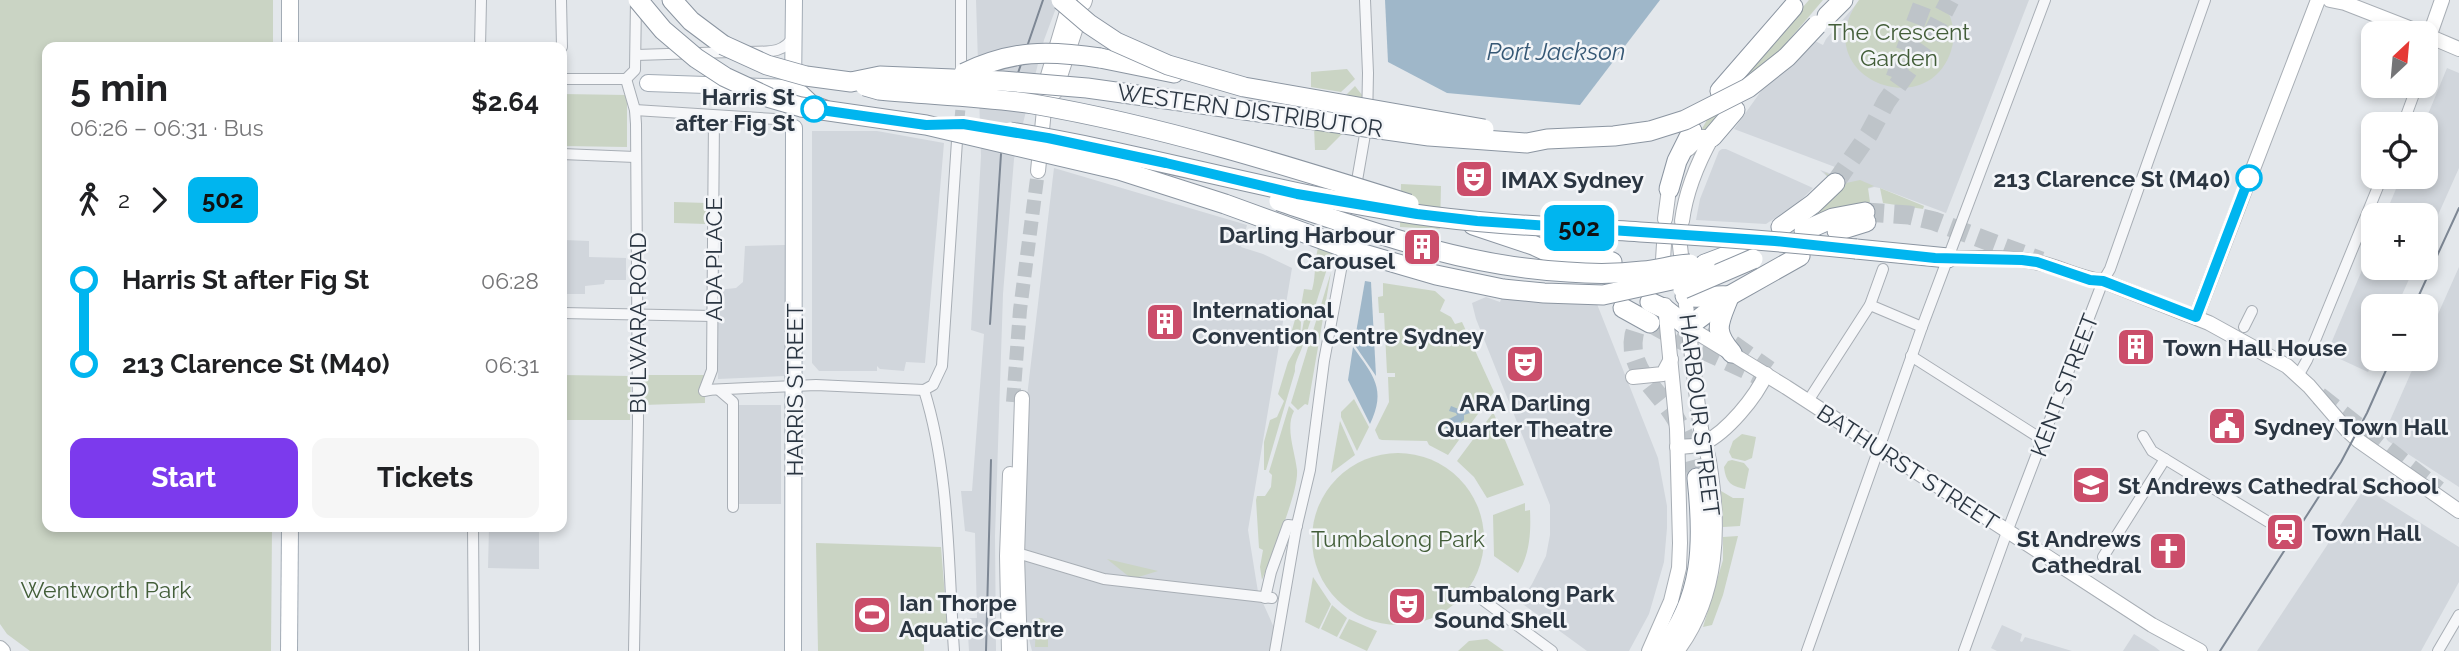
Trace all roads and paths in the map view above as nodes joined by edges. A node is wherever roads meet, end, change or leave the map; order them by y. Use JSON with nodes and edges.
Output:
{"nodes":[{"id":1,"x":290,"y":0,"type":"edge"},
{"id":2,"x":481,"y":0,"type":"edge"},
{"id":3,"x":561,"y":0,"type":"edge"},
{"id":4,"x":637,"y":0,"type":"edge"},
{"id":5,"x":671,"y":0,"type":"edge"},
{"id":6,"x":794,"y":0,"type":"edge"},
{"id":7,"x":961,"y":0,"type":"edge"},
{"id":8,"x":1365,"y":0,"type":"edge"},
{"id":9,"x":1843,"y":0,"type":"edge"},
{"id":10,"x":2045,"y":0,"type":"edge"},
{"id":11,"x":2205,"y":0,"type":"edge"},
{"id":12,"x":2318,"y":0,"type":"edge"},
{"id":13,"x":2330,"y":0,"type":"edge"},
{"id":14,"x":2442,"y":0,"type":"edge"},
{"id":15,"x":1793,"y":7,"type":"dead end"},
{"id":16,"x":1068,"y":13,"type":"edge"},
{"id":17,"x":1822,"y":18,"type":"edge"},
{"id":18,"x":2387,"y":21,"type":"edge"},
{"id":19,"x":2433,"y":21,"type":"edge"},
{"id":20,"x":793,"y":37,"type":"junction"},
{"id":21,"x":290,"y":42,"type":"edge"},
{"id":22,"x":480,"y":42,"type":"edge"},
{"id":23,"x":562,"y":42,"type":"edge"},
{"id":24,"x":2438,"y":42,"type":"edge"},
{"id":25,"x":2459,"y":49,"type":"edge"},
{"id":26,"x":636,"y":55,"type":"junction"},
{"id":27,"x":963,"y":70,"type":"joint"},
{"id":28,"x":567,"y":79,"type":"edge"},
{"id":29,"x":626,"y":79,"type":"junction"},
{"id":30,"x":851,"y":82,"type":"junction"},
{"id":31,"x":648,"y":83,"type":"dead end"},
{"id":32,"x":1244,"y":87,"type":"junction"},
{"id":33,"x":793,"y":88,"type":"junction"},
{"id":34,"x":1720,"y":91,"type":"dead end"},
{"id":35,"x":635,"y":110,"type":"junction"},
{"id":36,"x":1735,"y":110,"type":"dead end"},
{"id":37,"x":714,"y":117,"type":"junction"},
{"id":38,"x":926,"y":125,"type":"junction"},
{"id":39,"x":794,"y":128,"type":"joint"},
{"id":40,"x":1692,"y":131,"type":"dead end"},
{"id":41,"x":1712,"y":137,"type":"junction"},
{"id":42,"x":1547,"y":139,"type":"junction"},
{"id":43,"x":957,"y":141,"type":"tunnel mouth"},
{"id":44,"x":567,"y":154,"type":"edge"},
{"id":45,"x":635,"y":157,"type":"junction"},
{"id":46,"x":1042,"y":171,"type":"tunnel mouth"},
{"id":47,"x":1835,"y":183,"type":"tunnel mouth"},
{"id":48,"x":1669,"y":189,"type":"junction"},
{"id":49,"x":2377,"y":189,"type":"edge"},
{"id":50,"x":1351,"y":217,"type":"dead end"},
{"id":51,"x":1865,"y":217,"type":"tunnel mouth"},
{"id":52,"x":1665,"y":219,"type":"dead end"},
{"id":53,"x":1682,"y":221,"type":"dead end"},
{"id":54,"x":1781,"y":227,"type":"dead end"},
{"id":55,"x":1804,"y":231,"type":"dead end"},
{"id":56,"x":1664,"y":244,"type":"dead end"},
{"id":57,"x":1765,"y":252,"type":"dead end"},
{"id":58,"x":1735,"y":253,"type":"dead end"},
{"id":59,"x":1539,"y":255,"type":"junction"},
{"id":60,"x":1800,"y":256,"type":"dead end"},
{"id":61,"x":1948,"y":258,"type":"junction"},
{"id":62,"x":1343,"y":259,"type":"dead end"},
{"id":63,"x":1662,"y":260,"type":"dead end"},
{"id":64,"x":1612,"y":262,"type":"dead end"},
{"id":65,"x":1574,"y":264,"type":"dead end"},
{"id":66,"x":1705,"y":264,"type":"junction"},
{"id":67,"x":1883,"y":269,"type":"dead end"},
{"id":68,"x":2103,"y":281,"type":"junction"},
{"id":69,"x":1603,"y":295,"type":"junction"},
{"id":70,"x":1685,"y":296,"type":"joint"},
{"id":71,"x":1729,"y":296,"type":"junction"},
{"id":72,"x":1660,"y":304,"type":"joint"},
{"id":73,"x":1870,"y":305,"type":"junction"},
{"id":74,"x":1623,"y":308,"type":"dead end"},
{"id":75,"x":2252,"y":312,"type":"dead end"},
{"id":76,"x":567,"y":313,"type":"edge"},
{"id":77,"x":638,"y":315,"type":"junction"},
{"id":78,"x":713,"y":316,"type":"junction"},
{"id":79,"x":2196,"y":317,"type":"junction"},
{"id":80,"x":1650,"y":323,"type":"tunnel mouth"},
{"id":81,"x":1688,"y":327,"type":"junction"},
{"id":82,"x":1922,"y":327,"type":"junction"},
{"id":83,"x":2244,"y":327,"type":"dead end"},
{"id":84,"x":1732,"y":353,"type":"junction"},
{"id":85,"x":1911,"y":356,"type":"junction"},
{"id":86,"x":1671,"y":359,"type":"junction"},
{"id":87,"x":1766,"y":374,"type":"junction"},
{"id":88,"x":2298,"y":376,"type":"junction"},
{"id":89,"x":1633,"y":377,"type":"dead end"},
{"id":90,"x":794,"y":386,"type":"junction"},
{"id":91,"x":712,"y":390,"type":"junction"},
{"id":92,"x":924,"y":390,"type":"junction"},
{"id":93,"x":1808,"y":401,"type":"junction"},
{"id":94,"x":2143,"y":436,"type":"dead end"},
{"id":95,"x":2043,"y":440,"type":"junction"},
{"id":96,"x":1703,"y":444,"type":"junction"},
{"id":97,"x":1677,"y":447,"type":"junction"},
{"id":98,"x":1878,"y":448,"type":"junction"},
{"id":99,"x":2165,"y":459,"type":"junction"},
{"id":100,"x":1697,"y":478,"type":"tunnel mouth"},
{"id":101,"x":733,"y":507,"type":"dead end"},
{"id":102,"x":2459,"y":511,"type":"edge"},
{"id":103,"x":1297,"y":526,"type":"junction"},
{"id":104,"x":2275,"y":526,"type":"dead end"},
{"id":105,"x":2007,"y":531,"type":"junction"},
{"id":106,"x":290,"y":532,"type":"edge"},
{"id":107,"x":473,"y":532,"type":"edge"},
{"id":108,"x":1024,"y":555,"type":"dead end"},
{"id":109,"x":2103,"y":557,"type":"dead end"},
{"id":110,"x":1472,"y":592,"type":"dead end"},
{"id":111,"x":2459,"y":615,"type":"edge"},
{"id":112,"x":289,"y":651,"type":"edge"},
{"id":113,"x":474,"y":651,"type":"edge"},
{"id":114,"x":634,"y":651,"type":"edge"},
{"id":115,"x":793,"y":651,"type":"edge"},
{"id":116,"x":954,"y":651,"type":"edge"},
{"id":117,"x":1009,"y":651,"type":"edge"},
{"id":118,"x":1020,"y":651,"type":"edge"},
{"id":119,"x":1275,"y":651,"type":"edge"},
{"id":120,"x":1552,"y":651,"type":"edge"},
{"id":121,"x":1649,"y":651,"type":"edge"},
{"id":122,"x":1661,"y":651,"type":"edge"},
{"id":123,"x":1677,"y":651,"type":"edge"},
{"id":124,"x":1807,"y":651,"type":"edge"},
{"id":125,"x":1964,"y":651,"type":"edge"},
{"id":126,"x":2200,"y":651,"type":"edge"},
{"id":127,"x":2438,"y":651,"type":"edge"}],
"edges":[{"from":1,"to":21,"type":"main road"},
{"from":2,"to":22,"type":"street"},
{"from":3,"to":23,"type":"street"},
{"from":4,"to":26,"type":"street"},
{"from":4,"to":38,"type":"highway","bridge":true},
{"from":5,"to":30,"type":"highway","name":"WESTERN DISTRIBUTOR","bridge":true},
{"from":6,"to":20,"type":"main road"},
{"from":7,"to":27,"type":"street"},
{"from":8,"to":50,"type":"street"},
{"from":9,"to":17,"type":"highway","name":"WESTERN DISTRIBUTOR"},
{"from":10,"to":61,"type":"street"},
{"from":11,"to":68,"type":"street","name":"KENT STREET"},
{"from":12,"to":79,"type":"main road"},
{"from":13,"to":18,"type":"main road"},
{"from":14,"to":19,"type":"main road"},
{"from":15,"to":34,"type":"highway"},
{"from":16,"to":32,"type":"highway","bridge":true},
{"from":16,"to":46,"type":"main road"},
{"from":17,"to":42,"type":"highway","name":"WESTERN DISTRIBUTOR","bridge":true},
{"from":20,"to":26,"type":"street"},
{"from":20,"to":33,"type":"main road"},
{"from":24,"to":25,"type":"main road"},
{"from":26,"to":29,"type":"street"},
{"from":27,"to":32,"type":"highway","bridge":true},
{"from":28,"to":29,"type":"street"},
{"from":29,"to":35,"type":"street","name":"BULWARA ROAD"},
{"from":30,"to":42,"type":"highway","name":"WESTERN DISTRIBUTOR","bridge":true},
{"from":30,"to":59,"type":"highway","bridge":true},
{"from":31,"to":33,"type":"main road"},
{"from":32,"to":42,"type":"highway","bridge":true},
{"from":33,"to":66,"type":"highway","bridge":true},
{"from":35,"to":37,"type":"street"},
{"from":35,"to":45,"type":"street","name":"BULWARA ROAD"},
{"from":36,"to":41,"type":"highway"},
{"from":37,"to":39,"type":"street"},
{"from":37,"to":78,"type":"street","name":"ADA PLACE"},
{"from":38,"to":61,"type":"highway","bridge":true},
{"from":38,"to":69,"type":"highway","bridge":true},
{"from":39,"to":90,"type":"main road","name":"HARRIS STREET"},
{"from":40,"to":48,"type":"highway"},
{"from":41,"to":48,"type":"main road"},
{"from":41,"to":53,"type":"main road"},
{"from":43,"to":92,"type":"street"},
{"from":44,"to":45,"type":"street"},
{"from":45,"to":77,"type":"street","name":"BULWARA ROAD"},
{"from":47,"to":54,"type":"highway"},
{"from":48,"to":52,"type":"main road"},
{"from":49,"to":88,"type":"street"},
{"from":51,"to":55,"type":"highway"},
{"from":56,"to":63,"type":"main road"},
{"from":57,"to":69,"type":"highway","bridge":true},
{"from":58,"to":66,"type":"highway"},
{"from":59,"to":64,"type":"highway"},
{"from":59,"to":65,"type":"highway"},
{"from":60,"to":71,"type":"highway"},
{"from":61,"to":68,"type":"main road"},
{"from":61,"to":82,"type":"street"},
{"from":62,"to":103,"type":"street"},
{"from":66,"to":69,"type":"highway","bridge":true},
{"from":67,"to":73,"type":"street"},
{"from":68,"to":79,"type":"main road"},
{"from":68,"to":95,"type":"street","name":"KENT STREET"},
{"from":70,"to":71,"type":"highway"},
{"from":70,"to":81,"type":"main road","name":"HARBOUR STREET"},
{"from":71,"to":81,"type":"highway"},
{"from":71,"to":84,"type":"highway"},
{"from":72,"to":81,"type":"highway"},
{"from":72,"to":86,"type":"main road","name":"HARBOUR STREET"},
{"from":73,"to":82,"type":"street"},
{"from":73,"to":93,"type":"street"},
{"from":74,"to":80,"type":"highway"},
{"from":75,"to":83,"type":"street"},
{"from":76,"to":77,"type":"street"},
{"from":77,"to":78,"type":"street"},
{"from":77,"to":114,"type":"street","name":"BULWARA ROAD"},
{"from":78,"to":91,"type":"street","name":"ADA PLACE"},
{"from":79,"to":88,"type":"main road"},
{"from":81,"to":84,"type":"main road","name":"BATHURST STREET"},
{"from":81,"to":96,"type":"main road","name":"HARBOUR STREET"},
{"from":82,"to":85,"type":"street"},
{"from":84,"to":87,"type":"main road","name":"BATHURST STREET"},
{"from":85,"to":95,"type":"street"},
{"from":85,"to":98,"type":"street"},
{"from":86,"to":89,"type":"main road"},
{"from":86,"to":97,"type":"main road","name":"HARBOUR STREET"},
{"from":87,"to":93,"type":"main road","name":"BATHURST STREET"},
{"from":87,"to":96,"type":"main road"},
{"from":88,"to":102,"type":"main road"},
{"from":90,"to":91,"type":"street"},
{"from":90,"to":92,"type":"street"},
{"from":90,"to":115,"type":"main road","name":"HARRIS STREET"},
{"from":91,"to":101,"type":"street"},
{"from":92,"to":116,"type":"street"},
{"from":93,"to":98,"type":"main road","name":"BATHURST STREET"},
{"from":94,"to":99,"type":"street"},
{"from":95,"to":105,"type":"street","name":"KENT STREET"},
{"from":96,"to":97,"type":"main road"},
{"from":96,"to":123,"type":"main road","name":"HARBOUR STREET"},
{"from":97,"to":121,"type":"main road","name":"HARBOUR STREET"},
{"from":98,"to":105,"type":"main road","name":"BATHURST STREET"},
{"from":98,"to":124,"type":"street"},
{"from":99,"to":104,"type":"street"},
{"from":99,"to":109,"type":"street"},
{"from":100,"to":122,"type":"highway"},
{"from":103,"to":108,"type":"street"},
{"from":103,"to":119,"type":"street"},
{"from":105,"to":125,"type":"street","name":"KENT STREET"},
{"from":105,"to":126,"type":"main road","name":"BATHURST STREET"},
{"from":106,"to":112,"type":"main road"},
{"from":107,"to":113,"type":"street"},
{"from":110,"to":120,"type":"street"},
{"from":111,"to":127,"type":"street"},
{"from":117,"to":118,"type":"main road"}]}
